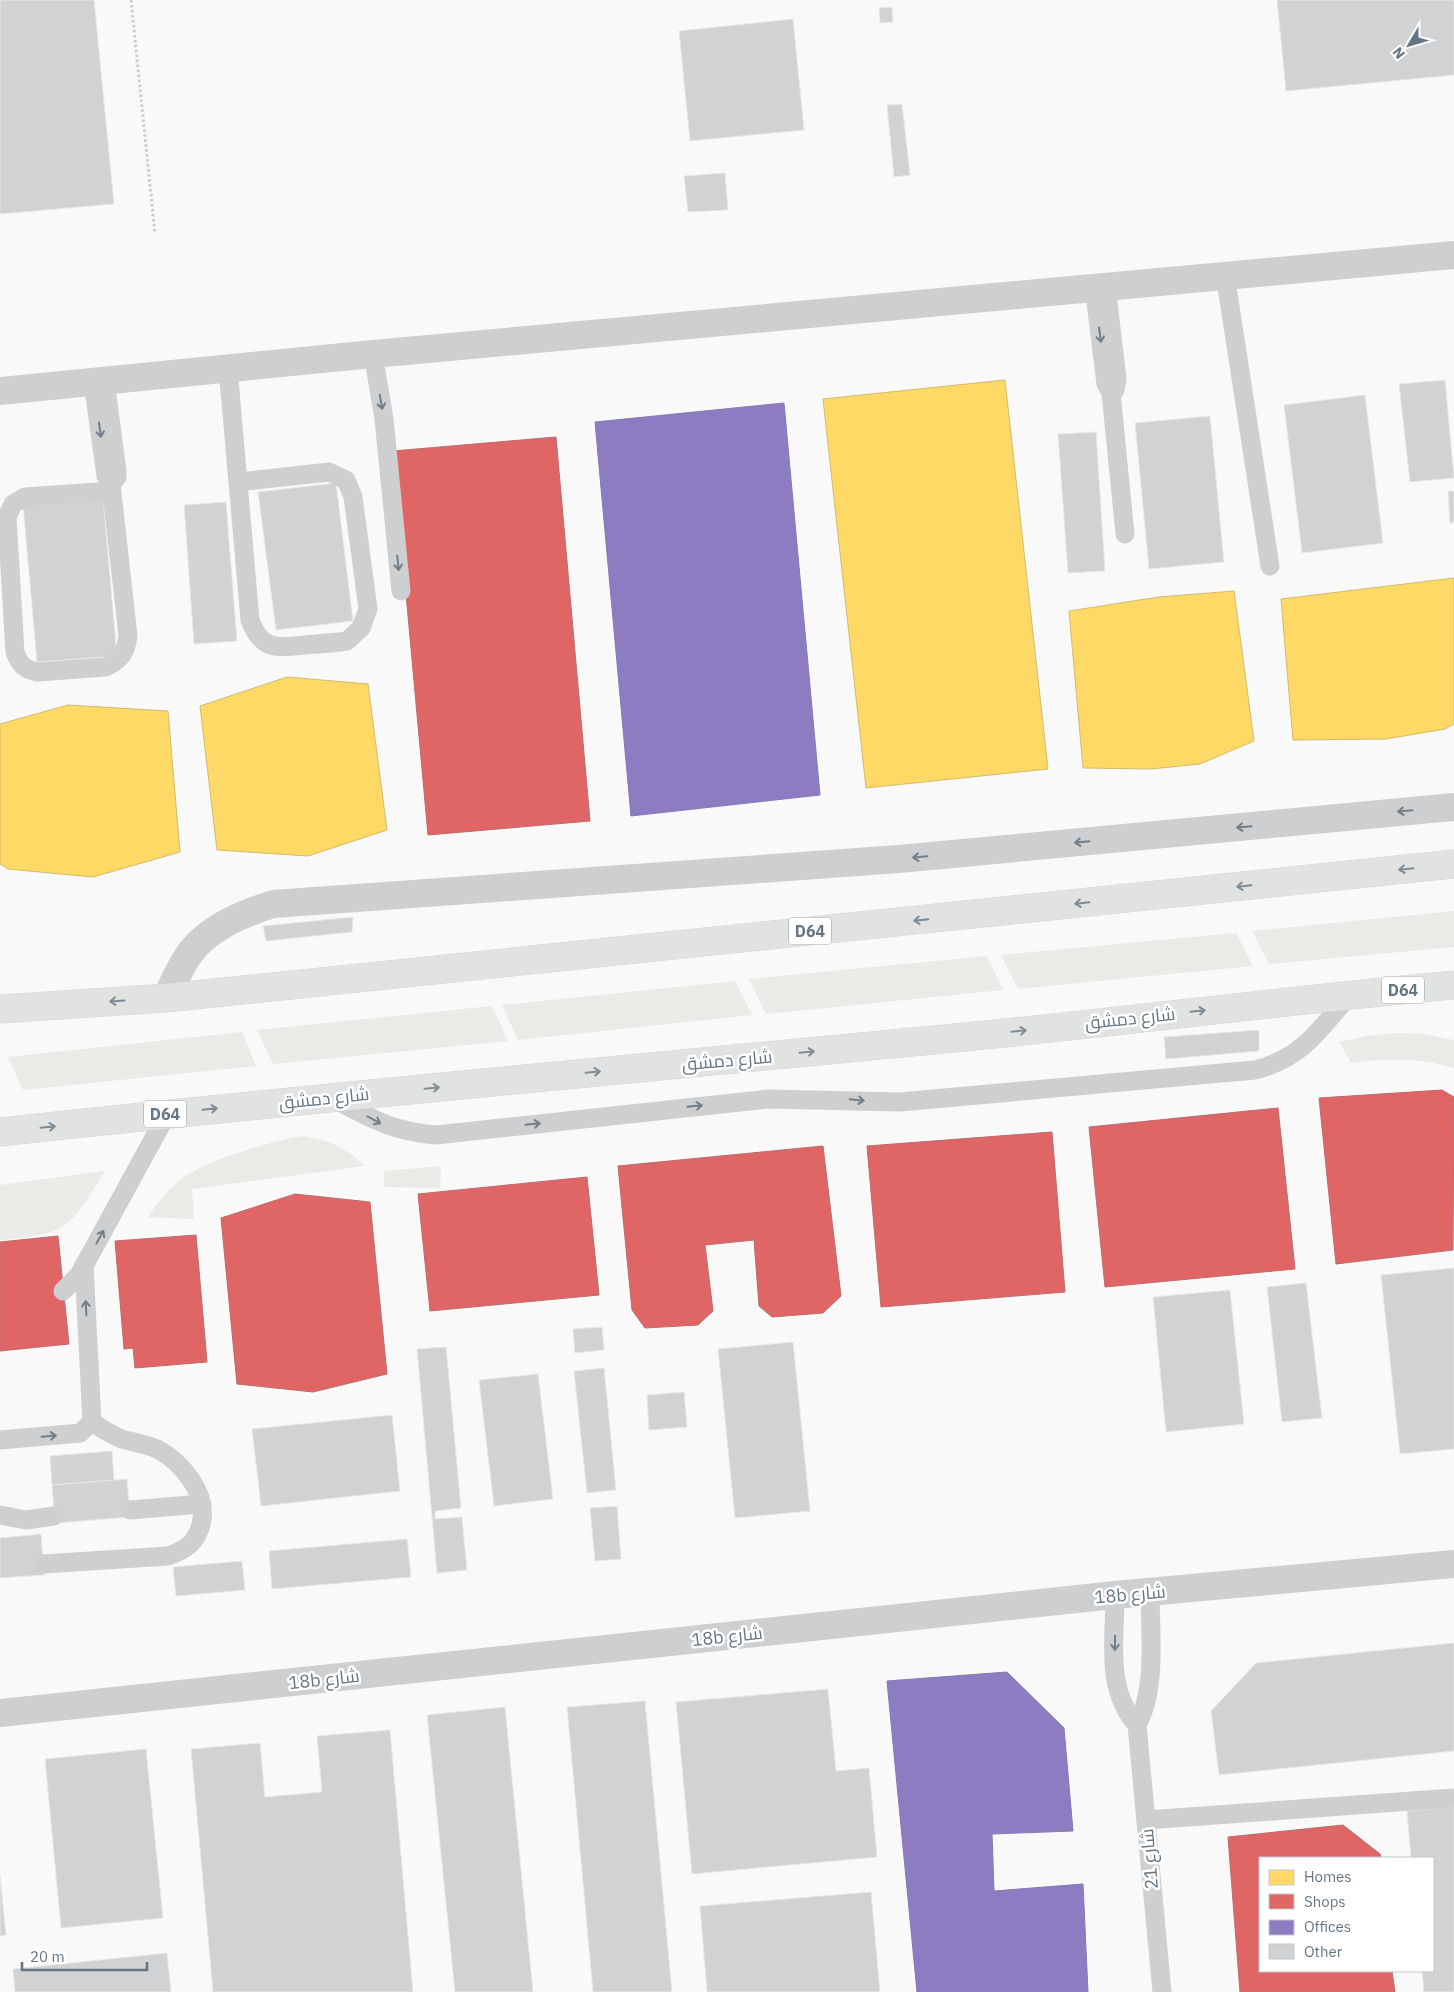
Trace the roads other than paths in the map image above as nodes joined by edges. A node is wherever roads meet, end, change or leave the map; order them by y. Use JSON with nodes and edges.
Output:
{"nodes":[{"id":1,"x":1454,"y":255,"type":"edge"},
{"id":2,"x":1225,"y":274,"type":"junction"},
{"id":3,"x":1100,"y":286,"type":"junction"},
{"id":4,"x":373,"y":354,"type":"junction"},
{"id":5,"x":228,"y":368,"type":"junction"},
{"id":6,"x":99,"y":381,"type":"junction"},
{"id":7,"x":0,"y":392,"type":"edge"},
{"id":8,"x":238,"y":482,"type":"junction"},
{"id":9,"x":111,"y":487,"type":"junction"},
{"id":10,"x":1125,"y":534,"type":"dead end"},
{"id":11,"x":1270,"y":566,"type":"dead end"},
{"id":12,"x":401,"y":591,"type":"dead end"},
{"id":13,"x":1454,"y":807,"type":"edge"},
{"id":14,"x":1454,"y":864,"type":"edge"},
{"id":15,"x":1454,"y":985,"type":"edge"},
{"id":16,"x":1425,"y":988,"type":"junction"},
{"id":17,"x":1351,"y":994,"type":"junction"},
{"id":18,"x":166,"y":998,"type":"junction"},
{"id":19,"x":1454,"y":999,"type":"edge"},
{"id":20,"x":1,"y":1008,"type":"edge"},
{"id":21,"x":331,"y":1098,"type":"junction"},
{"id":22,"x":167,"y":1114,"type":"junction"},
{"id":23,"x":0,"y":1132,"type":"edge"},
{"id":24,"x":84,"y":1265,"type":"junction"},
{"id":25,"x":63,"y":1291,"type":"dead end"},
{"id":26,"x":92,"y":1422,"type":"junction"},
{"id":27,"x":0,"y":1440,"type":"edge"},
{"id":28,"x":202,"y":1504,"type":"junction"},
{"id":29,"x":130,"y":1510,"type":"dead end"},
{"id":30,"x":0,"y":1516,"type":"edge"},
{"id":31,"x":54,"y":1516,"type":"dead end"},
{"id":32,"x":43,"y":1564,"type":"dead end"},
{"id":33,"x":1454,"y":1564,"type":"edge"},
{"id":34,"x":1150,"y":1592,"type":"junction"},
{"id":35,"x":1115,"y":1595,"type":"junction"},
{"id":36,"x":0,"y":1713,"type":"edge"},
{"id":37,"x":1137,"y":1725,"type":"junction"},
{"id":38,"x":1454,"y":1798,"type":"edge"},
{"id":39,"x":1146,"y":1820,"type":"junction"},
{"id":40,"x":1162,"y":1992,"type":"edge"}],
"edges":[{"from":1,"to":2,"type":"street"},
{"from":2,"to":3,"type":"street"},
{"from":2,"to":11,"type":"lane"},
{"from":3,"to":4,"type":"street"},
{"from":3,"to":10,"type":"lane"},
{"from":4,"to":5,"type":"street"},
{"from":4,"to":12,"type":"lane","one_way":true},
{"from":5,"to":6,"type":"street"},
{"from":5,"to":8,"type":"lane"},
{"from":6,"to":7,"type":"street"},
{"from":6,"to":9,"type":"lane"},
{"from":8,"to":8,"type":"lane"},
{"from":9,"to":9,"type":"lane"},
{"from":13,"to":18,"type":"street","one_way":true},
{"from":14,"to":18,"type":"main road","number":"D64","one_way":true},
{"from":15,"to":16,"type":"main road","name":"شارع دمشق","number":"D64"},
{"from":16,"to":17,"type":"main road","name":"شارع دمشق","number":"D64"},
{"from":16,"to":19,"type":"street"},
{"from":21,"to":17,"type":"main road","name":"شارع دمشق","number":"D64","one_way":true},
{"from":21,"to":17,"type":"lane","one_way":true},
{"from":18,"to":20,"type":"main road","number":"D64","one_way":true},
{"from":22,"to":21,"type":"main road","name":"شارع دمشق","number":"D64","one_way":true},
{"from":23,"to":22,"type":"main road","name":"شارع دمشق","number":"D64","one_way":true},
{"from":24,"to":22,"type":"lane","one_way":true},
{"from":24,"to":25,"type":"lane"},
{"from":26,"to":24,"type":"lane","one_way":true},
{"from":27,"to":26,"type":"lane","one_way":true},
{"from":26,"to":28,"type":"lane"},
{"from":28,"to":29,"type":"lane"},
{"from":28,"to":32,"type":"lane"},
{"from":30,"to":31,"type":"lane"},
{"from":33,"to":34,"type":"street","name":"18b شارع"},
{"from":34,"to":35,"type":"street","name":"18b شارع"},
{"from":34,"to":37,"type":"lane","name":"شارع 21"},
{"from":35,"to":36,"type":"street","name":"18b شارع"},
{"from":35,"to":37,"type":"lane","one_way":true},
{"from":37,"to":39,"type":"lane","name":"شارع 21"},
{"from":38,"to":39,"type":"lane"},
{"from":39,"to":40,"type":"lane","name":"شارع 21"}]}
